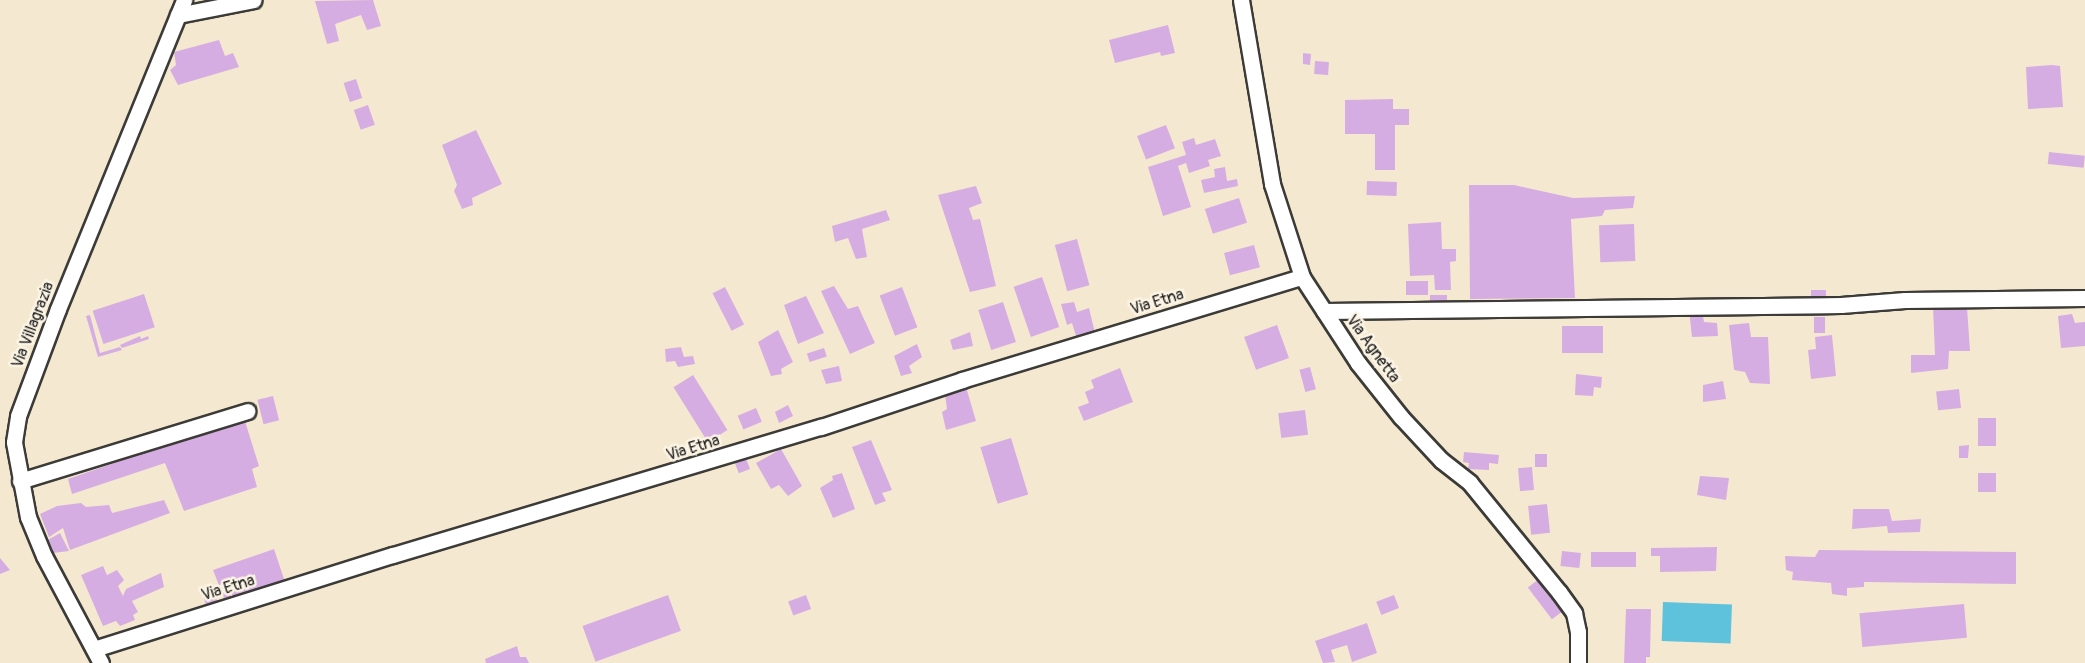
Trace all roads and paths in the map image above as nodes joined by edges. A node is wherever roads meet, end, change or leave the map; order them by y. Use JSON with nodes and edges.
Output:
{"nodes":[{"id":1,"x":254,"y":0,"type":"edge"},
{"id":2,"x":1241,"y":0,"type":"edge"},
{"id":3,"x":181,"y":7,"type":"edge"},
{"id":4,"x":1302,"y":277,"type":"junction"},
{"id":5,"x":2085,"y":298,"type":"edge"},
{"id":6,"x":1324,"y":311,"type":"junction"},
{"id":7,"x":247,"y":411,"type":"dead end"},
{"id":8,"x":20,"y":481,"type":"junction"},
{"id":9,"x":94,"y":649,"type":"junction"},
{"id":10,"x":102,"y":663,"type":"edge"},
{"id":11,"x":1578,"y":663,"type":"edge"}],
"edges":[{"from":1,"to":3,"type":"street"},
{"from":2,"to":4,"type":"street","name":"Via Agnetta"},
{"from":3,"to":8,"type":"street","name":"Via Villagrazia"},
{"from":4,"to":6,"type":"street","name":"Via Agnetta"},
{"from":4,"to":9,"type":"street","name":"Via Etna"},
{"from":5,"to":6,"type":"street"},
{"from":6,"to":11,"type":"street","name":"Via Agnetta"},
{"from":7,"to":8,"type":"street"},
{"from":8,"to":9,"type":"street","name":"Via Villagrazia"},
{"from":9,"to":10,"type":"street","name":"Via Villagrazia"}]}
